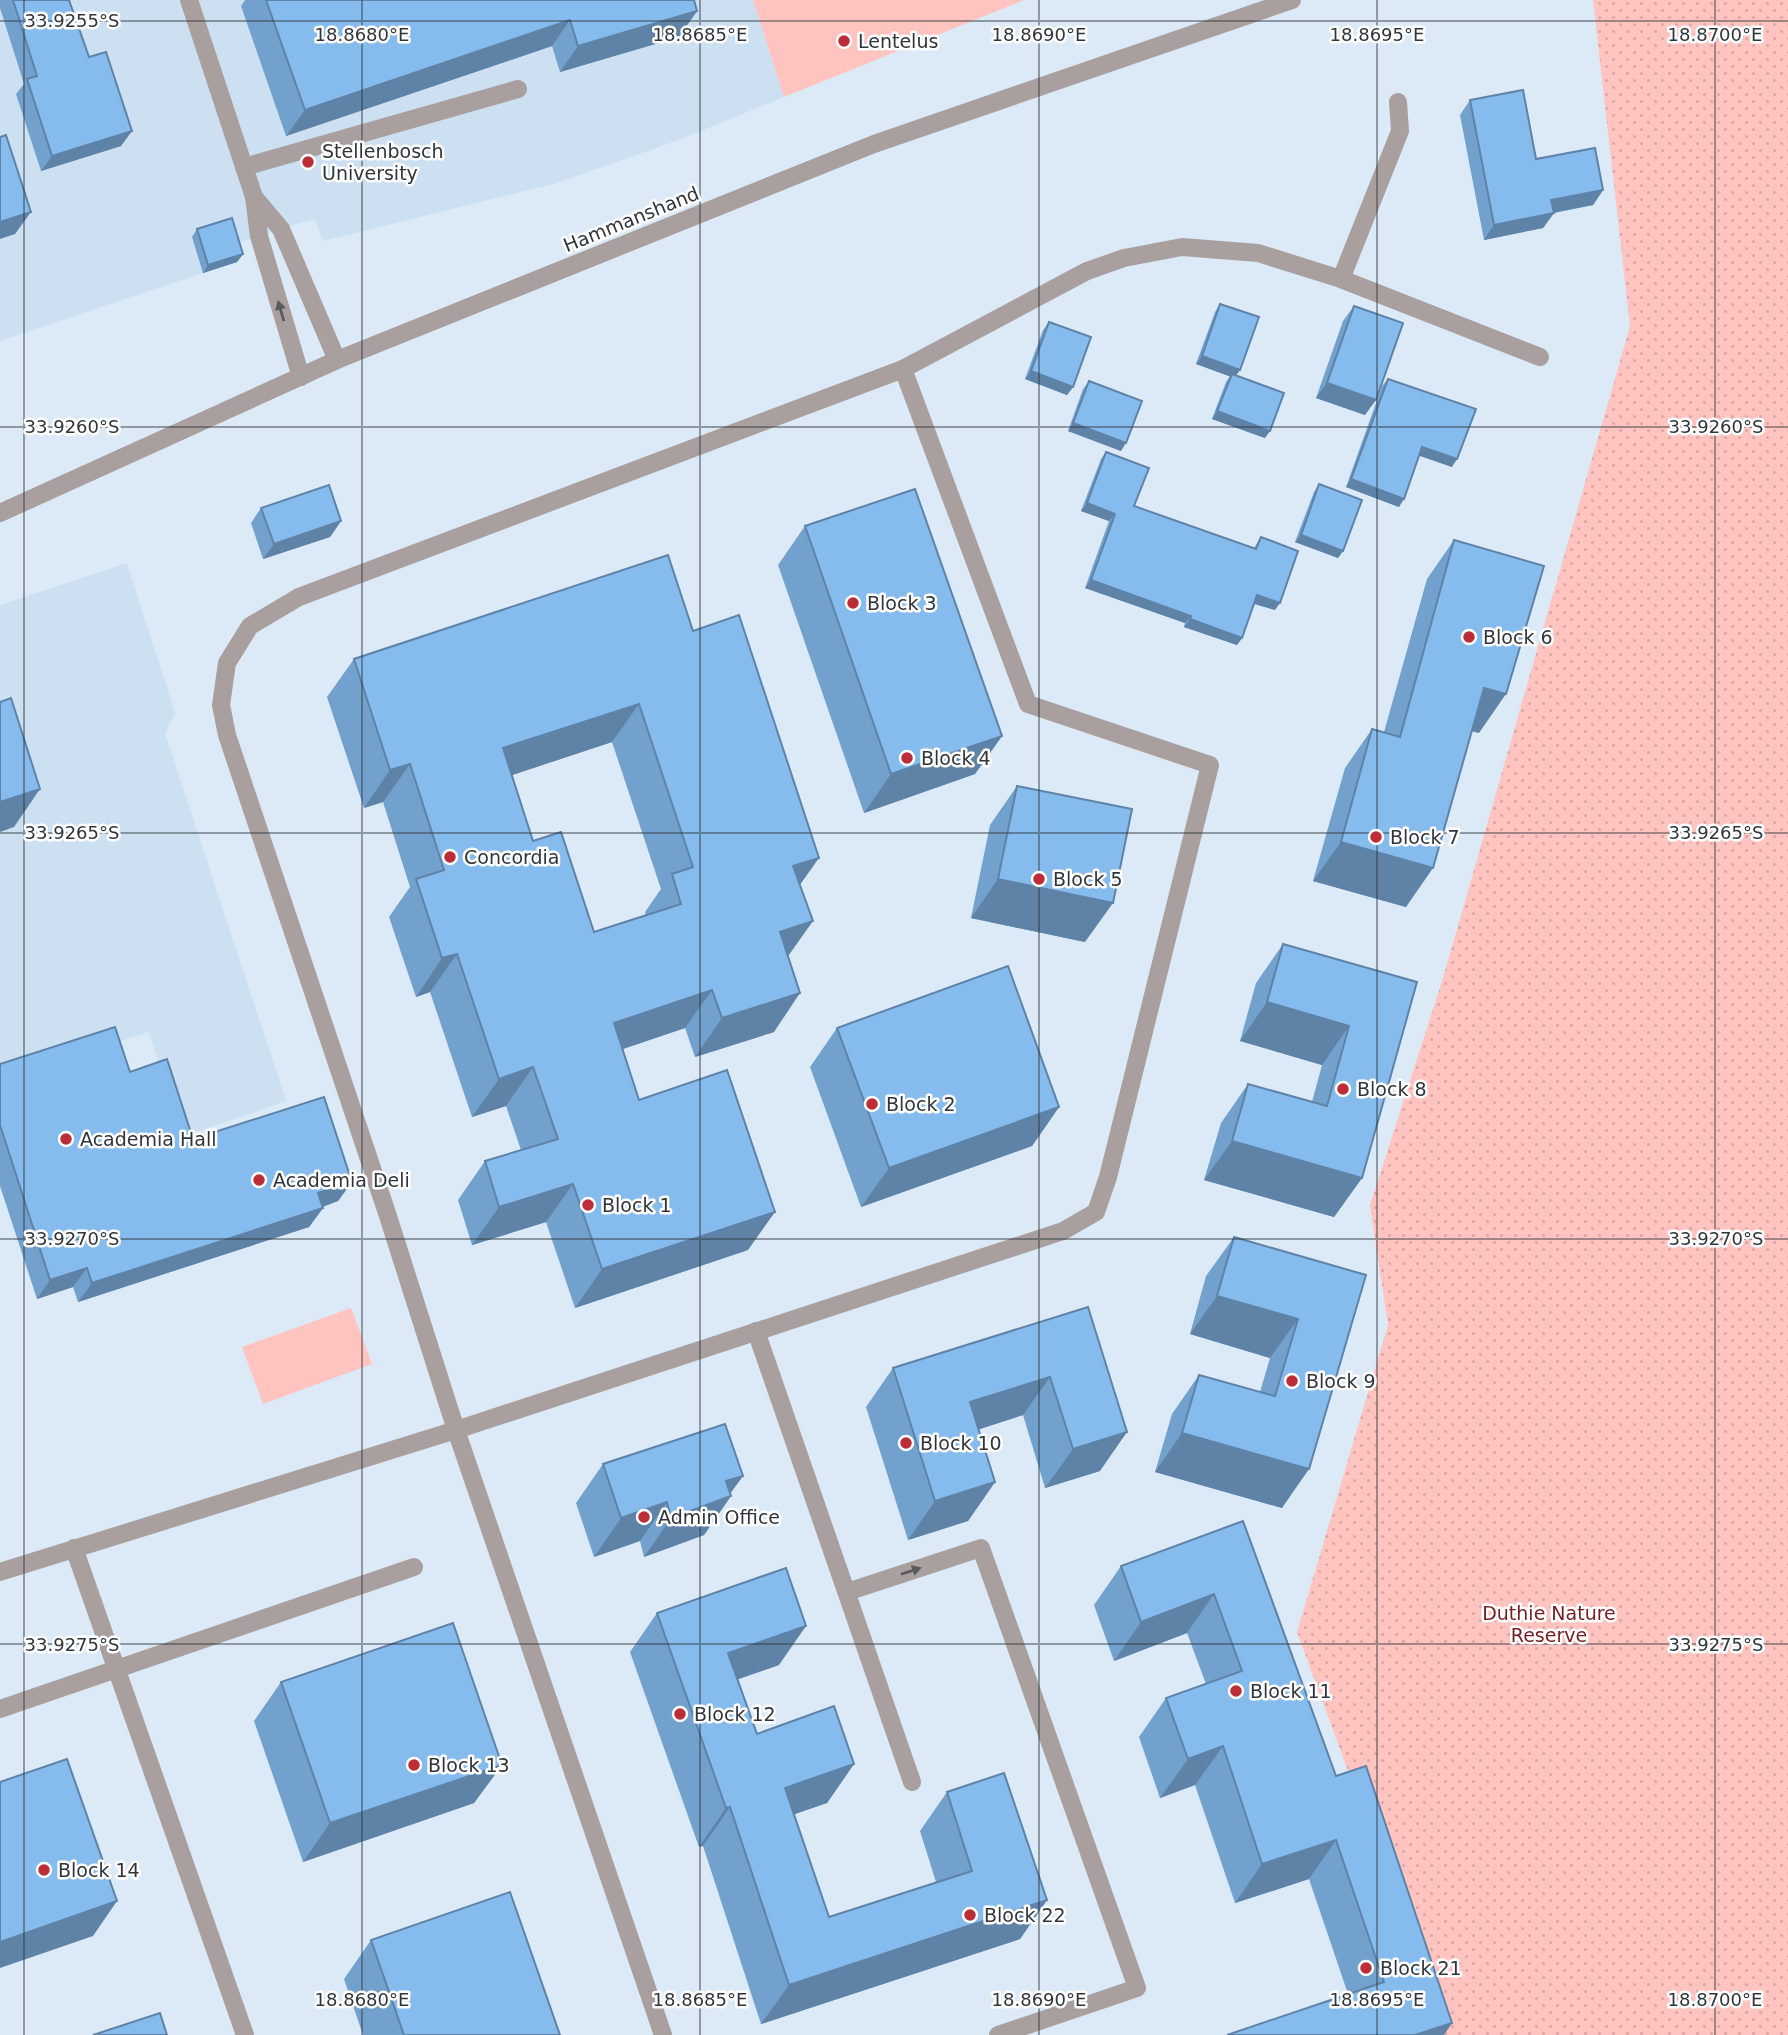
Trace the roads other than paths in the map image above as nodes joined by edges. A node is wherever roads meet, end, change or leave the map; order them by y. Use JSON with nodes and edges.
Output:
{"nodes":[{"id":1,"x":189,"y":0,"type":"edge"},
{"id":2,"x":1292,"y":0,"type":"edge"},
{"id":3,"x":519,"y":89,"type":"dead end"},
{"id":4,"x":1398,"y":102,"type":"dead end"},
{"id":5,"x":244,"y":167,"type":"junction"},
{"id":6,"x":254,"y":197,"type":"junction"},
{"id":7,"x":1341,"y":278,"type":"junction"},
{"id":8,"x":1540,"y":357,"type":"dead end"},
{"id":9,"x":337,"y":360,"type":"junction"},
{"id":10,"x":903,"y":369,"type":"junction"},
{"id":11,"x":301,"y":377,"type":"junction"},
{"id":12,"x":0,"y":513,"type":"edge"},
{"id":13,"x":756,"y":1331,"type":"junction"},
{"id":14,"x":456,"y":1430,"type":"junction"},
{"id":15,"x":74,"y":1548,"type":"junction"},
{"id":16,"x":414,"y":1567,"type":"dead end"},
{"id":17,"x":0,"y":1572,"type":"edge"},
{"id":18,"x":847,"y":1592,"type":"junction"},
{"id":19,"x":118,"y":1669,"type":"junction"},
{"id":20,"x":0,"y":1709,"type":"edge"},
{"id":21,"x":912,"y":1782,"type":"dead end"},
{"id":22,"x":245,"y":2035,"type":"edge"},
{"id":23,"x":663,"y":2035,"type":"edge"},
{"id":24,"x":998,"y":2035,"type":"edge"}],
"edges":[{"from":1,"to":5,"type":"street"},
{"from":2,"to":9,"type":"street","name":"Hammanshand"},
{"from":3,"to":5,"type":"street"},
{"from":4,"to":7,"type":"street"},
{"from":5,"to":6,"type":"street"},
{"from":6,"to":9,"type":"street"},
{"from":11,"to":6,"type":"street","one_way":true},
{"from":7,"to":8,"type":"street"},
{"from":7,"to":10,"type":"street"},
{"from":9,"to":11,"type":"street","name":"Hammanshand"},
{"from":10,"to":13,"type":"street"},
{"from":10,"to":14,"type":"street"},
{"from":11,"to":12,"type":"street","name":"Hammanshand"},
{"from":13,"to":14,"type":"street"},
{"from":13,"to":18,"type":"street"},
{"from":14,"to":15,"type":"street"},
{"from":14,"to":23,"type":"street"},
{"from":15,"to":17,"type":"street"},
{"from":15,"to":19,"type":"street"},
{"from":16,"to":19,"type":"street"},
{"from":18,"to":21,"type":"street"},
{"from":18,"to":24,"type":"street","one_way":true},
{"from":19,"to":20,"type":"street"},
{"from":19,"to":22,"type":"street"}]}
